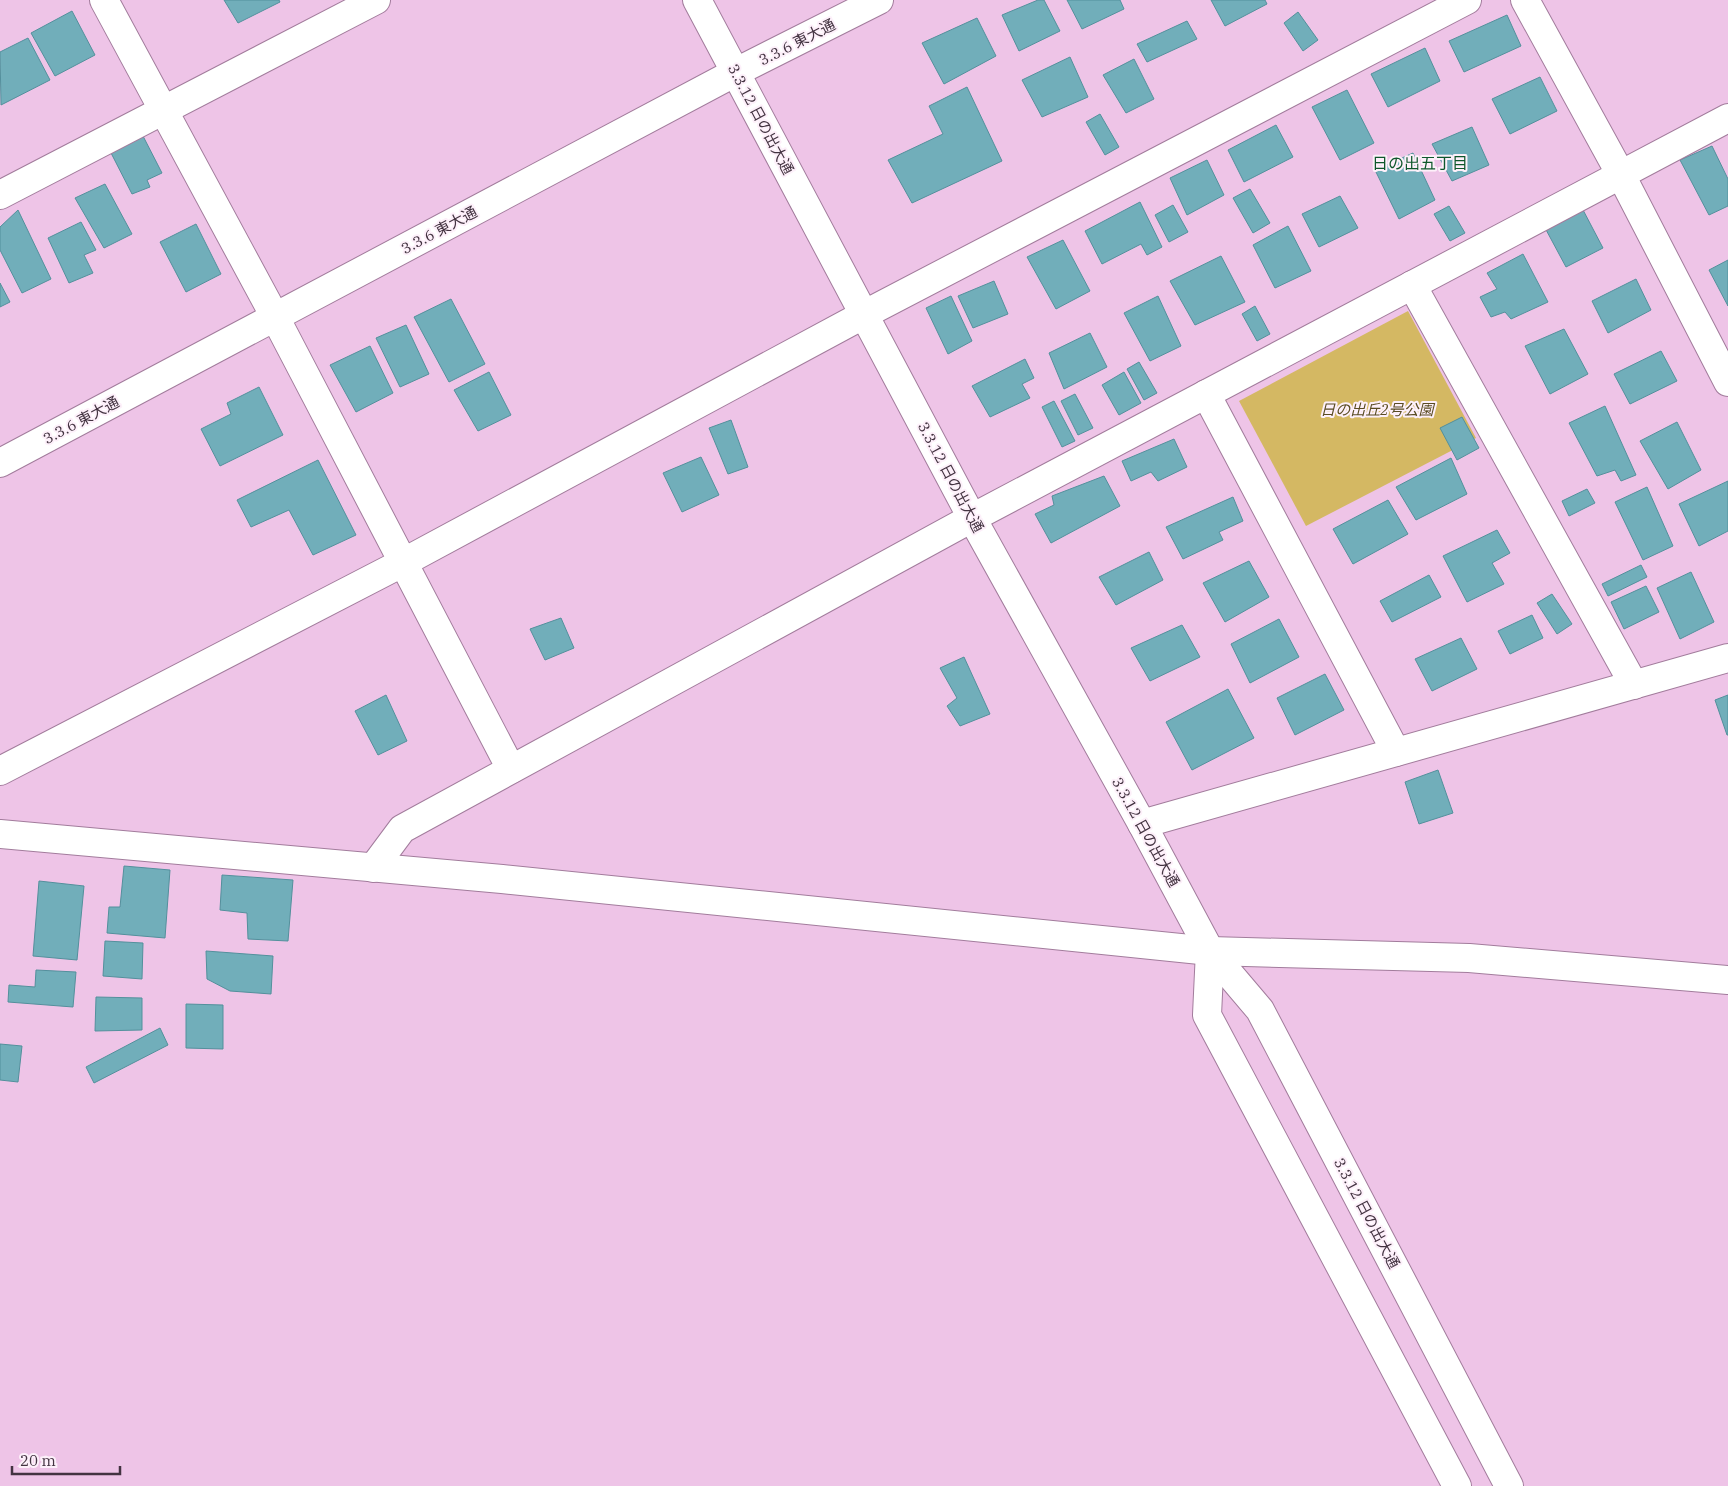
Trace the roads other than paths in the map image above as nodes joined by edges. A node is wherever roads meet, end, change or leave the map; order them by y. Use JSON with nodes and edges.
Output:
{"nodes":[{"id":1,"x":104,"y":0,"type":"edge"},
{"id":2,"x":376,"y":0,"type":"edge"},
{"id":3,"x":697,"y":0,"type":"edge"},
{"id":4,"x":879,"y":0,"type":"edge"},
{"id":5,"x":1467,"y":0,"type":"edge"},
{"id":6,"x":1525,"y":0,"type":"edge"},
{"id":7,"x":736,"y":72,"type":"junction"},
{"id":8,"x":163,"y":110,"type":"junction"},
{"id":9,"x":1728,"y":118,"type":"edge"},
{"id":10,"x":1621,"y":175,"type":"junction"},
{"id":11,"x":0,"y":195,"type":"edge"},
{"id":12,"x":1412,"y":285,"type":"junction"},
{"id":13,"x":865,"y":314,"type":"junction"},
{"id":14,"x":275,"y":316,"type":"junction"},
{"id":15,"x":1728,"y":381,"type":"edge"},
{"id":16,"x":1206,"y":394,"type":"junction"},
{"id":17,"x":0,"y":463,"type":"edge"},
{"id":18,"x":972,"y":518,"type":"junction"},
{"id":19,"x":404,"y":562,"type":"junction"},
{"id":20,"x":1728,"y":658,"type":"edge"},
{"id":21,"x":1634,"y":685,"type":"junction"},
{"id":22,"x":1396,"y":752,"type":"junction"},
{"id":23,"x":511,"y":769,"type":"junction"},
{"id":24,"x":0,"y":771,"type":"edge"},
{"id":25,"x":1142,"y":824,"type":"junction"},
{"id":26,"x":0,"y":838,"type":"edge"},
{"id":27,"x":373,"y":868,"type":"junction"},
{"id":28,"x":1210,"y":951,"type":"junction"},
{"id":29,"x":1728,"y":980,"type":"edge"},
{"id":30,"x":1457,"y":1486,"type":"edge"},
{"id":31,"x":1509,"y":1486,"type":"edge"}],
"edges":[{"from":1,"to":8,"type":"street"},
{"from":2,"to":8,"type":"street"},
{"from":3,"to":7,"type":"street","name":"3.3.12 日の出大通"},
{"from":4,"to":7,"type":"street","name":"3.3.6 東大通"},
{"from":5,"to":13,"type":"street"},
{"from":6,"to":10,"type":"street"},
{"from":7,"to":13,"type":"street","name":"3.3.12 日の出大通"},
{"from":7,"to":14,"type":"street","name":"3.3.6 東大通"},
{"from":8,"to":11,"type":"street"},
{"from":8,"to":14,"type":"street"},
{"from":9,"to":10,"type":"street"},
{"from":10,"to":12,"type":"street"},
{"from":10,"to":15,"type":"street"},
{"from":12,"to":16,"type":"street"},
{"from":12,"to":21,"type":"street"},
{"from":13,"to":18,"type":"street","name":"3.3.12 日の出大通"},
{"from":13,"to":19,"type":"street"},
{"from":14,"to":17,"type":"street","name":"3.3.6 東大通"},
{"from":14,"to":19,"type":"street"},
{"from":16,"to":18,"type":"street"},
{"from":16,"to":22,"type":"street"},
{"from":18,"to":23,"type":"street"},
{"from":18,"to":25,"type":"street","name":"3.3.12 日の出大通"},
{"from":19,"to":23,"type":"street"},
{"from":19,"to":24,"type":"street"},
{"from":20,"to":21,"type":"street"},
{"from":21,"to":22,"type":"street"},
{"from":22,"to":25,"type":"street"},
{"from":23,"to":27,"type":"street"},
{"from":25,"to":28,"type":"street","name":"3.3.12 日の出大通"},
{"from":26,"to":27,"type":"street"},
{"from":27,"to":28,"type":"street"},
{"from":28,"to":29,"type":"street"},
{"from":28,"to":30,"type":"street"},
{"from":28,"to":31,"type":"street","name":"3.3.12 日の出大通"}]}
